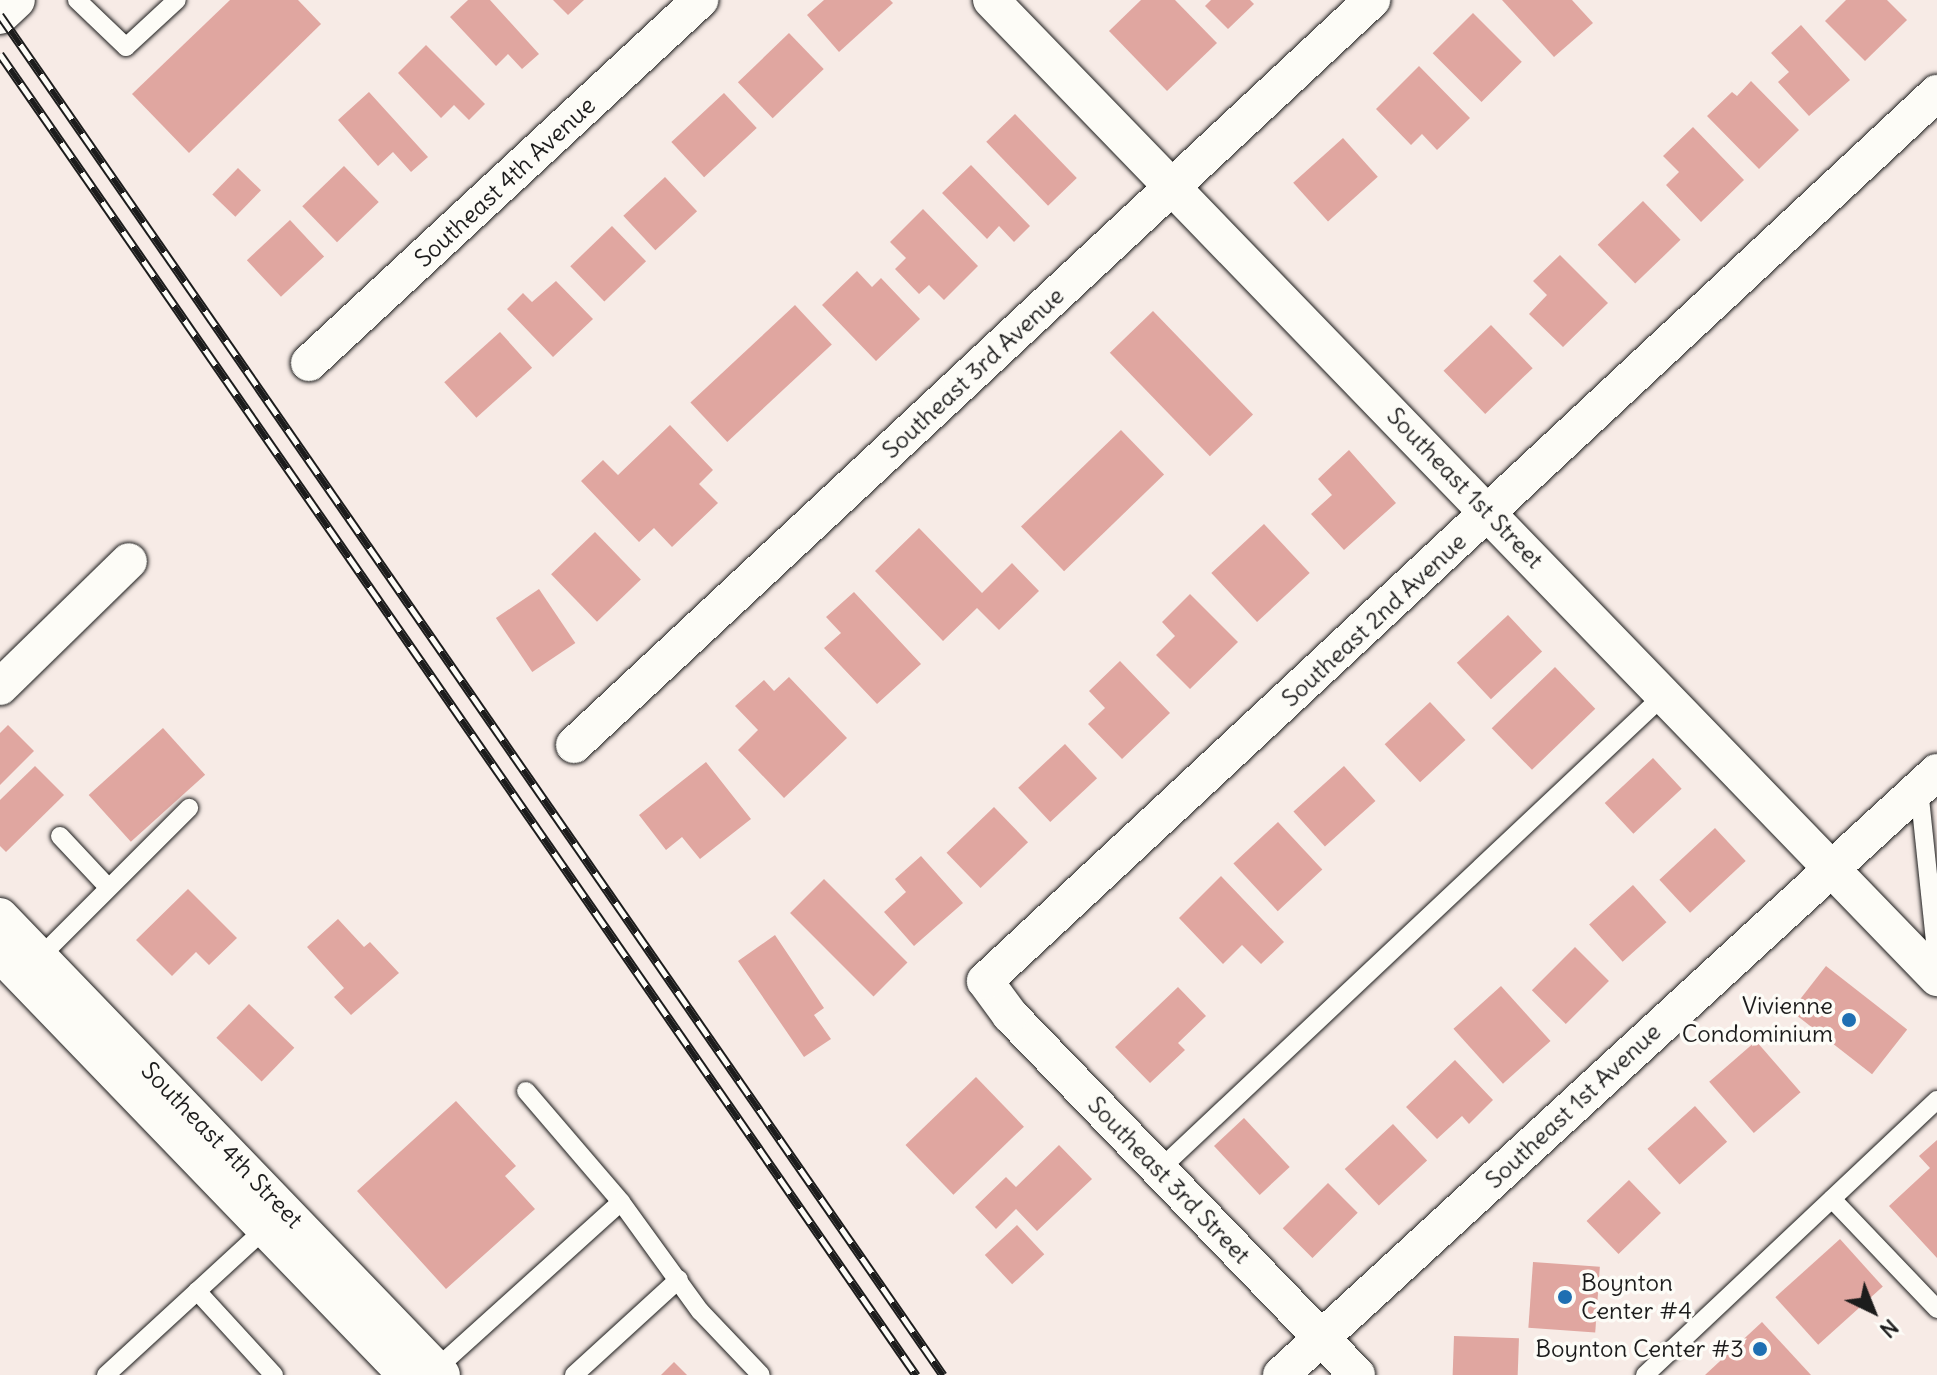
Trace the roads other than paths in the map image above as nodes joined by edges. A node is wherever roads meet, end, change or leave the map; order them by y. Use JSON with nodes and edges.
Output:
{"nodes":[{"id":1,"x":17,"y":0,"type":"edge"},
{"id":2,"x":77,"y":0,"type":"edge"},
{"id":3,"x":177,"y":0,"type":"edge"},
{"id":4,"x":700,"y":0,"type":"edge"},
{"id":5,"x":991,"y":0,"type":"edge"},
{"id":6,"x":1372,"y":0,"type":"edge"},
{"id":7,"x":0,"y":16,"type":"edge"},
{"id":8,"x":1937,"y":93,"type":"edge"},
{"id":9,"x":1172,"y":187,"type":"junction"},
{"id":10,"x":309,"y":363,"type":"dead end"},
{"id":11,"x":1490,"y":513,"type":"junction"},
{"id":12,"x":129,"y":561,"type":"dead end"},
{"id":13,"x":0,"y":687,"type":"edge"},
{"id":14,"x":1664,"y":695,"type":"junction"},
{"id":15,"x":574,"y":745,"type":"dead end"},
{"id":16,"x":1928,"y":780,"type":"edge"},
{"id":17,"x":189,"y":808,"type":"dead end"},
{"id":18,"x":60,"y":836,"type":"dead end"},
{"id":19,"x":1831,"y":869,"type":"junction"},
{"id":20,"x":107,"y":886,"type":"junction"},
{"id":21,"x":0,"y":916,"type":"edge"},
{"id":22,"x":0,"y":954,"type":"edge"},
{"id":23,"x":40,"y":957,"type":"junction"},
{"id":24,"x":1937,"y":961,"type":"edge"},
{"id":25,"x":1937,"y":978,"type":"edge"},
{"id":26,"x":985,"y":981,"type":"joint"},
{"id":27,"x":526,"y":1091,"type":"dead end"},
{"id":28,"x":1937,"y":1100,"type":"edge"},
{"id":29,"x":1159,"y":1170,"type":"junction"},
{"id":30,"x":1832,"y":1199,"type":"junction"},
{"id":31,"x":621,"y":1202,"type":"junction"},
{"id":32,"x":266,"y":1228,"type":"junction"},
{"id":33,"x":679,"y":1279,"type":"junction"},
{"id":34,"x":197,"y":1291,"type":"junction"},
{"id":35,"x":1937,"y":1309,"type":"edge"},
{"id":36,"x":1321,"y":1338,"type":"junction"},
{"id":37,"x":126,"y":1368,"type":"edge"},
{"id":38,"x":428,"y":1373,"type":"edge"},
{"id":39,"x":106,"y":1375,"type":"edge"},
{"id":40,"x":274,"y":1375,"type":"edge"},
{"id":41,"x":574,"y":1375,"type":"edge"},
{"id":42,"x":761,"y":1375,"type":"edge"},
{"id":43,"x":1281,"y":1375,"type":"edge"},
{"id":44,"x":1357,"y":1375,"type":"edge"},
{"id":45,"x":1645,"y":1375,"type":"edge"}],
"edges":[{"from":1,"to":7,"type":"street"},
{"from":2,"to":3,"type":"lane"},
{"from":4,"to":10,"type":"street","name":"Southeast 4th Avenue"},
{"from":5,"to":9,"type":"street","name":"Southeast 1st Street"},
{"from":6,"to":9,"type":"street","name":"Southeast 3rd Avenue"},
{"from":8,"to":11,"type":"street","name":"Southeast 2nd Avenue"},
{"from":9,"to":11,"type":"street","name":"Southeast 1st Street"},
{"from":9,"to":15,"type":"street","name":"Southeast 3rd Avenue"},
{"from":11,"to":14,"type":"street","name":"Southeast 1st Street"},
{"from":11,"to":26,"type":"street","name":"Southeast 2nd Avenue"},
{"from":12,"to":13,"type":"street"},
{"from":14,"to":19,"type":"street","name":"Southeast 1st Street"},
{"from":14,"to":29,"type":"lane"},
{"from":16,"to":19,"type":"street","name":"Southeast 1st Avenue"},
{"from":16,"to":24,"type":"lane"},
{"from":17,"to":20,"type":"lane"},
{"from":18,"to":20,"type":"lane"},
{"from":19,"to":25,"type":"street","name":"Southeast 1st Street"},
{"from":19,"to":36,"type":"street","name":"Southeast 1st Avenue"},
{"from":20,"to":23,"type":"lane"},
{"from":21,"to":23,"type":"street","name":"Southeast 4th Street"},
{"from":22,"to":32,"type":"street","name":"Southeast 4th Street"},
{"from":23,"to":38,"type":"street","name":"Southeast 4th Street"},
{"from":26,"to":29,"type":"street","name":"Southeast 3rd Street"},
{"from":27,"to":31,"type":"lane"},
{"from":28,"to":30,"type":"lane"},
{"from":29,"to":36,"type":"street","name":"Southeast 3rd Street"},
{"from":30,"to":35,"type":"lane"},
{"from":30,"to":45,"type":"lane"},
{"from":31,"to":33,"type":"lane"},
{"from":31,"to":38,"type":"lane"},
{"from":32,"to":34,"type":"lane"},
{"from":32,"to":38,"type":"street","name":"Southeast 4th Street"},
{"from":33,"to":41,"type":"lane"},
{"from":33,"to":42,"type":"lane"},
{"from":34,"to":37,"type":"lane"},
{"from":34,"to":40,"type":"lane"},
{"from":36,"to":43,"type":"street","name":"Southeast 1st Avenue"},
{"from":36,"to":44,"type":"street","name":"Southeast 3rd Street"},
{"from":37,"to":39,"type":"lane"}]}
